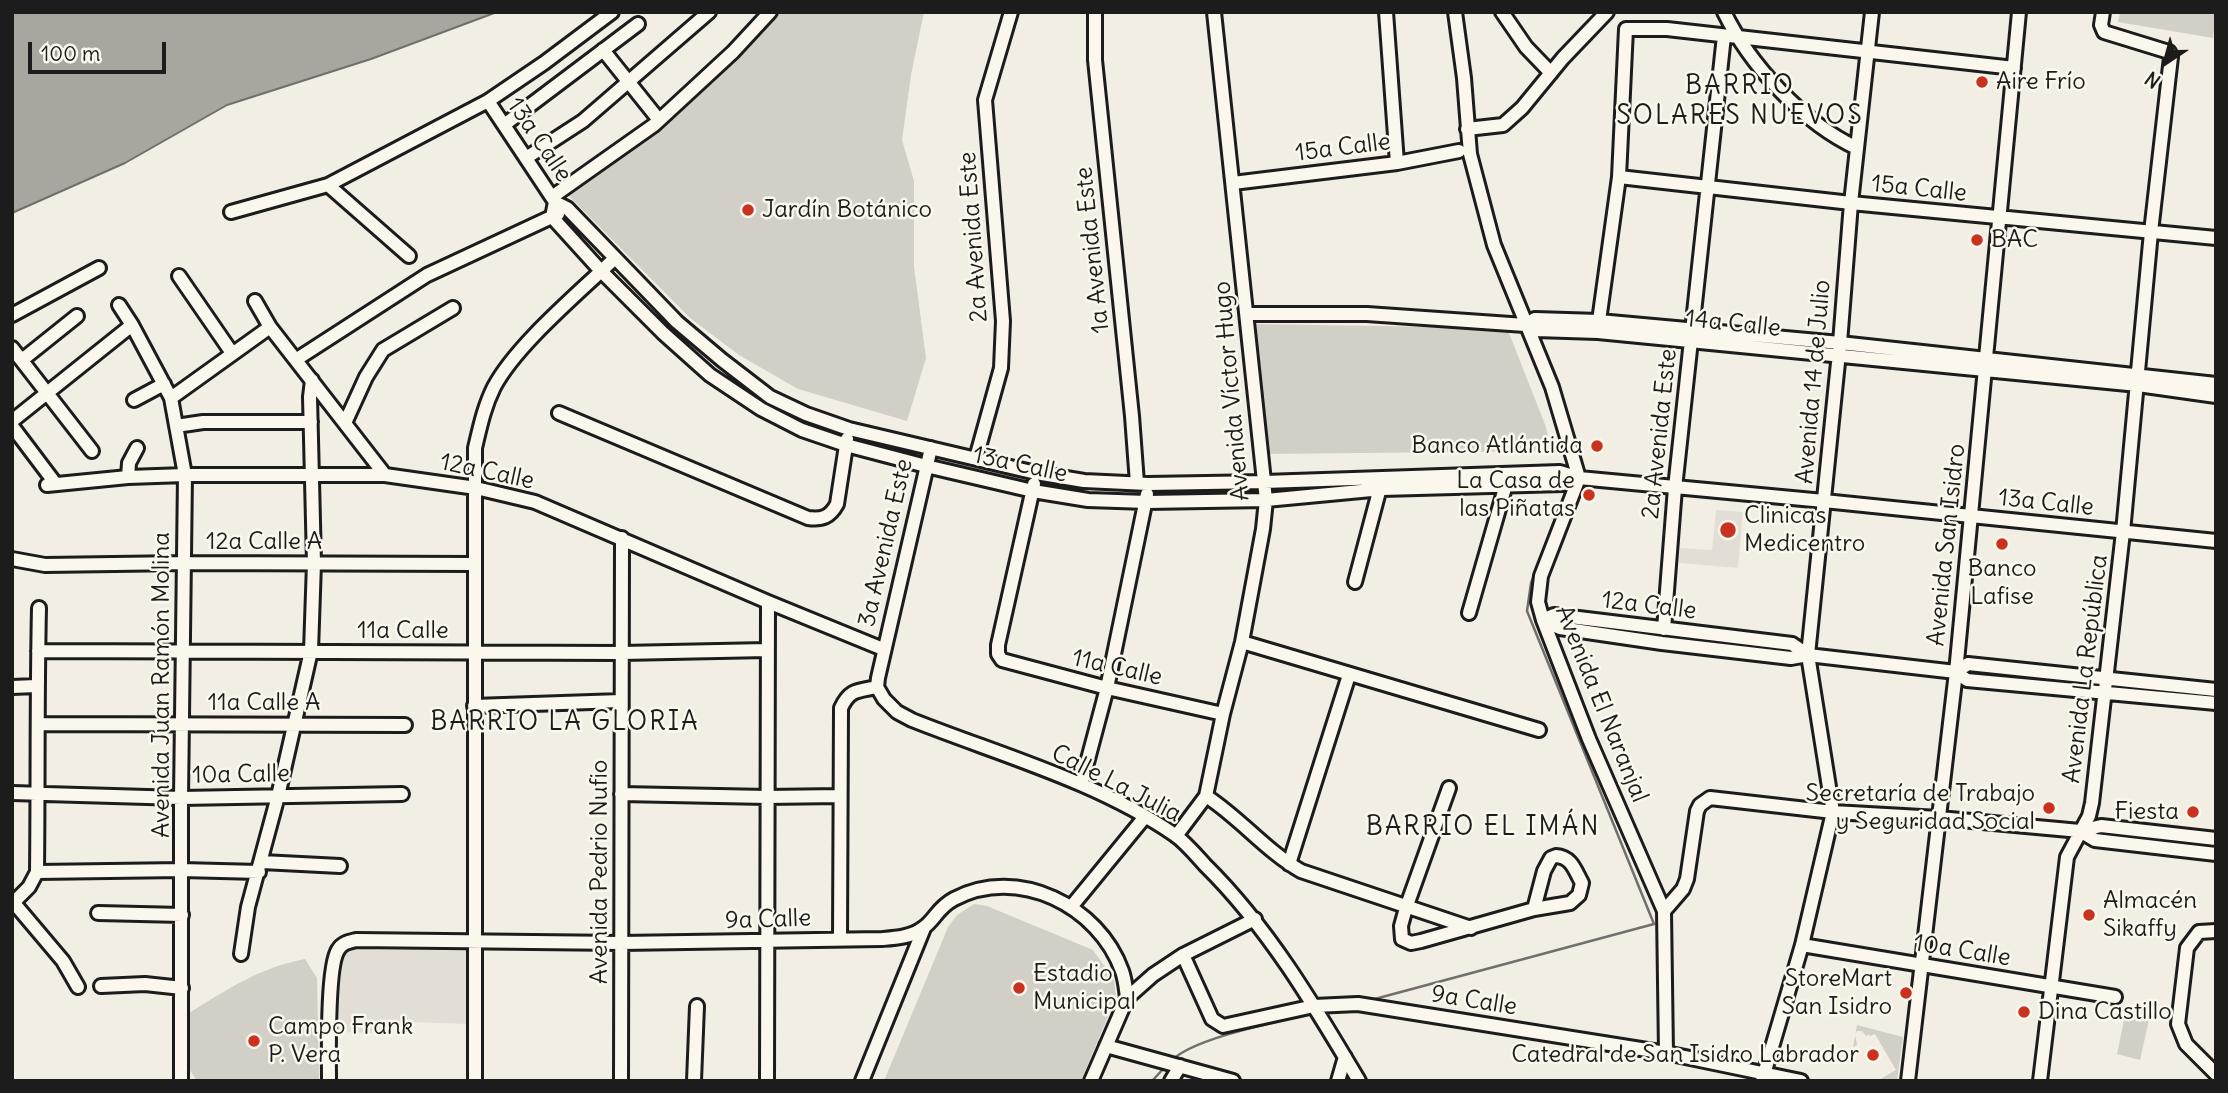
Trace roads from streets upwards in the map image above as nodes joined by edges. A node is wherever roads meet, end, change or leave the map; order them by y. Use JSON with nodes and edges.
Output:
{"nodes":[{"id":1,"x":612,"y":12,"type":"edge"},
{"id":2,"x":709,"y":12,"type":"edge"},
{"id":3,"x":770,"y":12,"type":"edge"},
{"id":4,"x":1011,"y":12,"type":"edge"},
{"id":5,"x":1095,"y":12,"type":"edge"},
{"id":6,"x":1214,"y":12,"type":"edge"},
{"id":7,"x":1386,"y":12,"type":"edge"},
{"id":8,"x":1455,"y":12,"type":"edge"},
{"id":9,"x":1502,"y":12,"type":"edge"},
{"id":10,"x":1607,"y":12,"type":"edge"},
{"id":11,"x":1724,"y":12,"type":"edge"},
{"id":12,"x":1872,"y":12,"type":"edge"},
{"id":13,"x":2020,"y":12,"type":"edge"},
{"id":14,"x":2103,"y":12,"type":"edge"},
{"id":15,"x":638,"y":24,"type":"dead end"},
{"id":16,"x":1626,"y":29,"type":"junction"},
{"id":17,"x":1730,"y":37,"type":"junction"},
{"id":18,"x":603,"y":50,"type":"junction"},
{"id":19,"x":1869,"y":50,"type":"junction"},
{"id":20,"x":2014,"y":68,"type":"junction"},
{"id":21,"x":1551,"y":73,"type":"junction"},
{"id":22,"x":628,"y":82,"type":"junction"},
{"id":23,"x":488,"y":101,"type":"junction"},
{"id":24,"x":659,"y":120,"type":"junction"},
{"id":25,"x":504,"y":125,"type":"junction"},
{"id":26,"x":1467,"y":129,"type":"junction"},
{"id":27,"x":1857,"y":148,"type":"junction"},
{"id":28,"x":1459,"y":151,"type":"dead end"},
{"id":29,"x":526,"y":158,"type":"junction"},
{"id":30,"x":1397,"y":163,"type":"junction"},
{"id":31,"x":1619,"y":177,"type":"junction"},
{"id":32,"x":1233,"y":183,"type":"junction"},
{"id":33,"x":328,"y":185,"type":"junction"},
{"id":34,"x":1707,"y":186,"type":"junction"},
{"id":35,"x":558,"y":203,"type":"junction"},
{"id":36,"x":1851,"y":203,"type":"junction"},
{"id":37,"x":231,"y":212,"type":"dead end"},
{"id":38,"x":552,"y":217,"type":"junction"},
{"id":39,"x":2001,"y":218,"type":"junction"},
{"id":40,"x":2151,"y":232,"type":"junction"},
{"id":41,"x":2216,"y":239,"type":"edge"},
{"id":42,"x":409,"y":256,"type":"dead end"},
{"id":43,"x":615,"y":258,"type":"junction"},
{"id":44,"x":99,"y":268,"type":"dead end"},
{"id":45,"x":601,"y":271,"type":"junction"},
{"id":46,"x":178,"y":276,"type":"dead end"},
{"id":47,"x":255,"y":301,"type":"dead end"},
{"id":48,"x":119,"y":305,"type":"dead end"},
{"id":49,"x":453,"y":308,"type":"dead end"},
{"id":50,"x":1247,"y":314,"type":"junction"},
{"id":51,"x":12,"y":315,"type":"edge"},
{"id":52,"x":77,"y":316,"type":"dead end"},
{"id":53,"x":132,"y":324,"type":"junction"},
{"id":54,"x":1525,"y":325,"type":"junction"},
{"id":55,"x":270,"y":327,"type":"junction"},
{"id":56,"x":1599,"y":327,"type":"junction"},
{"id":57,"x":1692,"y":336,"type":"junction"},
{"id":58,"x":12,"y":348,"type":"edge"},
{"id":59,"x":1839,"y":350,"type":"junction"},
{"id":60,"x":232,"y":353,"type":"junction"},
{"id":61,"x":297,"y":359,"type":"junction"},
{"id":62,"x":22,"y":360,"type":"junction"},
{"id":63,"x":722,"y":360,"type":"junction"},
{"id":64,"x":1986,"y":364,"type":"junction"},
{"id":65,"x":710,"y":375,"type":"junction"},
{"id":66,"x":312,"y":380,"type":"junction"},
{"id":67,"x":2139,"y":380,"type":"junction"},
{"id":68,"x":164,"y":384,"type":"junction"},
{"id":69,"x":2216,"y":384,"type":"edge"},
{"id":70,"x":47,"y":393,"type":"junction"},
{"id":71,"x":2216,"y":396,"type":"edge"},
{"id":72,"x":171,"y":398,"type":"junction"},
{"id":73,"x":134,"y":400,"type":"dead end"},
{"id":74,"x":559,"y":413,"type":"dead end"},
{"id":75,"x":311,"y":422,"type":"junction"},
{"id":76,"x":12,"y":423,"type":"edge"},
{"id":77,"x":345,"y":423,"type":"junction"},
{"id":78,"x":176,"y":426,"type":"junction"},
{"id":79,"x":849,"y":429,"type":"junction"},
{"id":80,"x":846,"y":445,"type":"junction"},
{"id":81,"x":137,"y":448,"type":"dead end"},
{"id":82,"x":930,"y":448,"type":"junction"},
{"id":83,"x":92,"y":451,"type":"dead end"},
{"id":84,"x":976,"y":458,"type":"junction"},
{"id":85,"x":926,"y":466,"type":"junction"},
{"id":86,"x":1036,"y":474,"type":"junction"},
{"id":87,"x":185,"y":475,"type":"junction"},
{"id":88,"x":313,"y":475,"type":"junction"},
{"id":89,"x":385,"y":475,"type":"junction"},
{"id":90,"x":128,"y":477,"type":"junction"},
{"id":91,"x":1579,"y":478,"type":"junction"},
{"id":92,"x":1507,"y":480,"type":"junction"},
{"id":93,"x":1264,"y":482,"type":"junction"},
{"id":94,"x":1143,"y":483,"type":"junction"},
{"id":95,"x":1381,"y":483,"type":"junction"},
{"id":96,"x":476,"y":488,"type":"junction"},
{"id":97,"x":1675,"y":488,"type":"junction"},
{"id":98,"x":1033,"y":491,"type":"junction"},
{"id":99,"x":1266,"y":500,"type":"junction"},
{"id":100,"x":1824,"y":500,"type":"junction"},
{"id":101,"x":1147,"y":502,"type":"junction"},
{"id":102,"x":1970,"y":516,"type":"junction"},
{"id":103,"x":2123,"y":532,"type":"junction"},
{"id":104,"x":622,"y":538,"type":"junction"},
{"id":105,"x":2216,"y":541,"type":"edge"},
{"id":106,"x":12,"y":559,"type":"edge"},
{"id":107,"x":183,"y":563,"type":"junction"},
{"id":108,"x":314,"y":563,"type":"junction"},
{"id":109,"x":475,"y":564,"type":"junction"},
{"id":110,"x":1355,"y":582,"type":"dead end"},
{"id":111,"x":768,"y":602,"type":"junction"},
{"id":112,"x":39,"y":608,"type":"dead end"},
{"id":113,"x":1469,"y":613,"type":"dead end"},
{"id":114,"x":1543,"y":620,"type":"junction"},
{"id":115,"x":1664,"y":629,"type":"junction"},
{"id":116,"x":1242,"y":642,"type":"junction"},
{"id":117,"x":883,"y":649,"type":"junction"},
{"id":118,"x":768,"y":650,"type":"junction"},
{"id":119,"x":38,"y":651,"type":"junction"},
{"id":120,"x":182,"y":651,"type":"junction"},
{"id":121,"x":312,"y":651,"type":"junction"},
{"id":122,"x":474,"y":652,"type":"junction"},
{"id":123,"x":621,"y":653,"type":"junction"},
{"id":124,"x":1808,"y":655,"type":"junction"},
{"id":125,"x":1956,"y":672,"type":"junction"},
{"id":126,"x":1349,"y":675,"type":"junction"},
{"id":127,"x":36,"y":686,"type":"junction"},
{"id":128,"x":2105,"y":686,"type":"junction"},
{"id":129,"x":12,"y":687,"type":"edge"},
{"id":130,"x":877,"y":687,"type":"junction"},
{"id":131,"x":1107,"y":688,"type":"junction"},
{"id":132,"x":2216,"y":690,"type":"edge"},
{"id":133,"x":621,"y":701,"type":"junction"},
{"id":134,"x":2216,"y":703,"type":"edge"},
{"id":135,"x":474,"y":706,"type":"junction"},
{"id":136,"x":1223,"y":714,"type":"junction"},
{"id":137,"x":39,"y":724,"type":"junction"},
{"id":138,"x":183,"y":724,"type":"junction"},
{"id":139,"x":294,"y":724,"type":"junction"},
{"id":140,"x":405,"y":725,"type":"dead end"},
{"id":141,"x":1539,"y":730,"type":"dead end"},
{"id":142,"x":1083,"y":778,"type":"dead end"},
{"id":143,"x":1449,"y":788,"type":"dead end"},
{"id":144,"x":12,"y":793,"type":"edge"},
{"id":145,"x":38,"y":794,"type":"junction"},
{"id":146,"x":402,"y":794,"type":"dead end"},
{"id":147,"x":621,"y":794,"type":"junction"},
{"id":148,"x":278,"y":796,"type":"junction"},
{"id":149,"x":839,"y":796,"type":"junction"},
{"id":150,"x":1206,"y":796,"type":"junction"},
{"id":151,"x":767,"y":797,"type":"junction"},
{"id":152,"x":181,"y":798,"type":"junction"},
{"id":153,"x":1833,"y":812,"type":"junction"},
{"id":154,"x":1144,"y":818,"type":"junction"},
{"id":155,"x":1939,"y":818,"type":"junction"},
{"id":156,"x":2080,"y":831,"type":"junction"},
{"id":157,"x":1177,"y":836,"type":"junction"},
{"id":158,"x":2216,"y":839,"type":"edge"},
{"id":159,"x":2216,"y":854,"type":"edge"},
{"id":160,"x":1289,"y":864,"type":"junction"},
{"id":161,"x":340,"y":866,"type":"dead end"},
{"id":162,"x":260,"y":867,"type":"junction"},
{"id":163,"x":182,"y":870,"type":"junction"},
{"id":164,"x":37,"y":872,"type":"junction"},
{"id":165,"x":13,"y":903,"type":"edge"},
{"id":166,"x":1071,"y":906,"type":"junction"},
{"id":167,"x":1406,"y":908,"type":"junction"},
{"id":168,"x":1534,"y":909,"type":"junction"},
{"id":169,"x":1664,"y":911,"type":"junction"},
{"id":170,"x":98,"y":913,"type":"dead end"},
{"id":171,"x":182,"y":915,"type":"junction"},
{"id":172,"x":1255,"y":919,"type":"junction"},
{"id":173,"x":924,"y":928,"type":"junction"},
{"id":174,"x":1472,"y":928,"type":"junction"},
{"id":175,"x":2216,"y":931,"type":"edge"},
{"id":176,"x":839,"y":938,"type":"junction"},
{"id":177,"x":475,"y":941,"type":"junction"},
{"id":178,"x":768,"y":942,"type":"junction"},
{"id":179,"x":621,"y":943,"type":"junction"},
{"id":180,"x":1802,"y":946,"type":"junction"},
{"id":181,"x":241,"y":954,"type":"dead end"},
{"id":182,"x":1182,"y":955,"type":"junction"},
{"id":183,"x":1923,"y":966,"type":"junction"},
{"id":184,"x":101,"y":986,"type":"dead end"},
{"id":185,"x":78,"y":987,"type":"dead end"},
{"id":186,"x":2051,"y":987,"type":"junction"},
{"id":187,"x":182,"y":988,"type":"junction"},
{"id":188,"x":2115,"y":997,"type":"dead end"},
{"id":189,"x":1127,"y":998,"type":"junction"},
{"id":190,"x":697,"y":1006,"type":"dead end"},
{"id":191,"x":1314,"y":1006,"type":"junction"},
{"id":192,"x":1106,"y":1046,"type":"junction"},
{"id":193,"x":1667,"y":1053,"type":"junction"},
{"id":194,"x":1345,"y":1057,"type":"junction"},
{"id":195,"x":1180,"y":1066,"type":"junction"},
{"id":196,"x":2216,"y":1074,"type":"edge"},
{"id":197,"x":1763,"y":1077,"type":"edge"},
{"id":198,"x":181,"y":1081,"type":"edge"},
{"id":199,"x":329,"y":1081,"type":"edge"},
{"id":200,"x":475,"y":1081,"type":"edge"},
{"id":201,"x":621,"y":1081,"type":"edge"},
{"id":202,"x":694,"y":1081,"type":"edge"},
{"id":203,"x":768,"y":1081,"type":"edge"},
{"id":204,"x":862,"y":1081,"type":"edge"},
{"id":205,"x":1091,"y":1081,"type":"edge"},
{"id":206,"x":1171,"y":1081,"type":"edge"},
{"id":207,"x":1233,"y":1081,"type":"edge"},
{"id":208,"x":1338,"y":1081,"type":"edge"},
{"id":209,"x":1359,"y":1081,"type":"edge"},
{"id":210,"x":1801,"y":1081,"type":"edge"},
{"id":211,"x":1908,"y":1081,"type":"edge"},
{"id":212,"x":2040,"y":1081,"type":"edge"}],
"edges":[{"from":1,"to":23,"type":"street"},
{"from":2,"to":22,"type":"street"},
{"from":3,"to":24,"type":"street"},
{"from":4,"to":84,"type":"street","name":"2a Avenida Este"},
{"from":5,"to":94,"type":"street","name":"1a Avenida Este"},
{"from":6,"to":32,"type":"street","name":"Avenida Víctor Hugo"},
{"from":7,"to":30,"type":"street"},
{"from":8,"to":26,"type":"street"},
{"from":9,"to":21,"type":"street"},
{"from":10,"to":16,"type":"street"},
{"from":10,"to":21,"type":"street"},
{"from":11,"to":17,"type":"street"},
{"from":12,"to":19,"type":"street","name":"Avenida 14 de Julio"},
{"from":13,"to":20,"type":"street","name":"Avenida San Isidro"},
{"from":14,"to":40,"type":"street","name":"Avenida La República"},
{"from":15,"to":18,"type":"street"},
{"from":16,"to":17,"type":"street"},
{"from":16,"to":31,"type":"street"},
{"from":17,"to":19,"type":"street"},
{"from":17,"to":27,"type":"street"},
{"from":17,"to":34,"type":"street","name":"2a Avenida Este"},
{"from":18,"to":22,"type":"street"},
{"from":18,"to":25,"type":"street"},
{"from":19,"to":20,"type":"street"},
{"from":19,"to":27,"type":"street","name":"Avenida 14 de Julio"},
{"from":20,"to":39,"type":"street","name":"Avenida San Isidro"},
{"from":21,"to":26,"type":"street"},
{"from":22,"to":24,"type":"street"},
{"from":22,"to":29,"type":"street"},
{"from":23,"to":25,"type":"street","name":"13a Calle"},
{"from":23,"to":33,"type":"street"},
{"from":24,"to":35,"type":"street"},
{"from":25,"to":29,"type":"street","name":"13a Calle"},
{"from":26,"to":54,"type":"street"},
{"from":27,"to":36,"type":"street","name":"Avenida 14 de Julio"},
{"from":28,"to":30,"type":"street","name":"15a Calle"},
{"from":29,"to":35,"type":"street","name":"13a Calle"},
{"from":30,"to":32,"type":"street","name":"15a Calle"},
{"from":31,"to":34,"type":"street","name":"15a Calle"},
{"from":31,"to":56,"type":"street"},
{"from":32,"to":50,"type":"street","name":"Avenida Víctor Hugo"},
{"from":33,"to":37,"type":"street"},
{"from":33,"to":42,"type":"street"},
{"from":34,"to":36,"type":"street","name":"15a Calle"},
{"from":34,"to":57,"type":"street","name":"2a Avenida Este"},
{"from":35,"to":38,"type":"street"},
{"from":35,"to":43,"type":"street","name":"13a Calle"},
{"from":36,"to":39,"type":"street","name":"15a Calle"},
{"from":36,"to":59,"type":"street","name":"Avenida 14 de Julio"},
{"from":38,"to":45,"type":"street","name":"13a Calle"},
{"from":38,"to":61,"type":"street"},
{"from":39,"to":40,"type":"street","name":"15a Calle"},
{"from":39,"to":64,"type":"street","name":"Avenida San Isidro"},
{"from":40,"to":41,"type":"street","name":"15a Calle"},
{"from":40,"to":67,"type":"street","name":"Avenida La República"},
{"from":43,"to":45,"type":"street"},
{"from":43,"to":63,"type":"street","name":"13a Calle"},
{"from":44,"to":51,"type":"street"},
{"from":45,"to":65,"type":"street","name":"13a Calle"},
{"from":45,"to":96,"type":"street"},
{"from":46,"to":60,"type":"street"},
{"from":47,"to":55,"type":"street"},
{"from":48,"to":53,"type":"street","name":"Avenida Juan Ramón Molina"},
{"from":49,"to":77,"type":"street"},
{"from":50,"to":54,"type":"street"},
{"from":50,"to":93,"type":"street","name":"Avenida Víctor Hugo"},
{"from":52,"to":62,"type":"street"},
{"from":53,"to":68,"type":"street","name":"Avenida Juan Ramón Molina"},
{"from":53,"to":70,"type":"street"},
{"from":54,"to":56,"type":"street","name":"14a Calle"},
{"from":54,"to":91,"type":"street"},
{"from":55,"to":60,"type":"street"},
{"from":55,"to":61,"type":"street"},
{"from":56,"to":57,"type":"street","name":"14a Calle"},
{"from":57,"to":59,"type":"street","name":"14a Calle"},
{"from":57,"to":97,"type":"street","name":"2a Avenida Este"},
{"from":58,"to":62,"type":"street"},
{"from":59,"to":64,"type":"street","name":"14a Calle"},
{"from":59,"to":100,"type":"street","name":"Avenida 14 de Julio"},
{"from":60,"to":72,"type":"street"},
{"from":61,"to":66,"type":"street"},
{"from":62,"to":70,"type":"street"},
{"from":63,"to":65,"type":"street"},
{"from":63,"to":79,"type":"street","name":"13a Calle"},
{"from":64,"to":67,"type":"street","name":"14a Calle"},
{"from":64,"to":102,"type":"street","name":"Avenida San Isidro"},
{"from":65,"to":80,"type":"street","name":"13a Calle"},
{"from":66,"to":75,"type":"street"},
{"from":66,"to":77,"type":"street"},
{"from":67,"to":69,"type":"street","name":"14a Calle"},
{"from":67,"to":71,"type":"street","name":"14a Calle"},
{"from":67,"to":103,"type":"street","name":"Avenida La República"},
{"from":68,"to":72,"type":"street","name":"Avenida Juan Ramón Molina"},
{"from":68,"to":73,"type":"street"},
{"from":70,"to":76,"type":"street"},
{"from":70,"to":83,"type":"street"},
{"from":72,"to":78,"type":"street","name":"Avenida Juan Ramón Molina"},
{"from":74,"to":80,"type":"street"},
{"from":75,"to":78,"type":"street"},
{"from":75,"to":88,"type":"street"},
{"from":76,"to":90,"type":"street","name":"12a Calle"},
{"from":77,"to":89,"type":"street"},
{"from":78,"to":87,"type":"street","name":"Avenida Juan Ramón Molina"},
{"from":79,"to":80,"type":"street"},
{"from":79,"to":82,"type":"street","name":"13a Calle"},
{"from":80,"to":85,"type":"street","name":"13a Calle"},
{"from":81,"to":90,"type":"street"},
{"from":82,"to":84,"type":"street","name":"13a Calle"},
{"from":82,"to":85,"type":"street","name":"3a Avenida Este"},
{"from":84,"to":86,"type":"street","name":"13a Calle"},
{"from":85,"to":98,"type":"street","name":"13a Calle"},
{"from":85,"to":117,"type":"street","name":"3a Avenida Este"},
{"from":86,"to":94,"type":"street","name":"13a Calle"},
{"from":86,"to":98,"type":"street"},
{"from":87,"to":88,"type":"street","name":"12a Calle"},
{"from":87,"to":90,"type":"street","name":"12a Calle"},
{"from":87,"to":107,"type":"street","name":"Avenida Juan Ramón Molina"},
{"from":88,"to":89,"type":"street","name":"12a Calle"},
{"from":88,"to":108,"type":"street"},
{"from":89,"to":96,"type":"street","name":"12a Calle"},
{"from":91,"to":92,"type":"street","name":"13a Calle"},
{"from":91,"to":97,"type":"street","name":"13a Calle"},
{"from":91,"to":114,"type":"street","name":"Avenida El Naranjal"},
{"from":92,"to":95,"type":"street","name":"13a Calle"},
{"from":92,"to":113,"type":"street"},
{"from":93,"to":94,"type":"street","name":"13a Calle"},
{"from":93,"to":95,"type":"street","name":"13a Calle"},
{"from":93,"to":99,"type":"street","name":"Avenida Víctor Hugo"},
{"from":94,"to":101,"type":"street","name":"1a Avenida Este"},
{"from":95,"to":99,"type":"street","name":"13a Calle"},
{"from":95,"to":110,"type":"street"},
{"from":96,"to":104,"type":"street","name":"12a Calle"},
{"from":96,"to":109,"type":"street"},
{"from":97,"to":100,"type":"street","name":"13a Calle"},
{"from":97,"to":115,"type":"street","name":"2a Avenida Este"},
{"from":98,"to":101,"type":"street","name":"13a Calle"},
{"from":98,"to":131,"type":"street","name":"11a Calle"},
{"from":99,"to":101,"type":"street","name":"13a Calle"},
{"from":99,"to":116,"type":"street","name":"Avenida Víctor Hugo"},
{"from":100,"to":102,"type":"street","name":"13a Calle"},
{"from":100,"to":124,"type":"street","name":"Avenida 14 de Julio"},
{"from":101,"to":131,"type":"street","name":"1a Avenida Este"},
{"from":102,"to":103,"type":"street","name":"13a Calle"},
{"from":102,"to":125,"type":"street","name":"Avenida San Isidro"},
{"from":103,"to":105,"type":"street","name":"13a Calle"},
{"from":103,"to":128,"type":"street","name":"Avenida La República"},
{"from":104,"to":111,"type":"street","name":"12a Calle"},
{"from":104,"to":123,"type":"street","name":"Avenida Pedrio Nufio"},
{"from":106,"to":107,"type":"street","name":"12a Calle A"},
{"from":107,"to":108,"type":"street","name":"12a Calle A"},
{"from":107,"to":120,"type":"street","name":"Avenida Juan Ramón Molina"},
{"from":108,"to":109,"type":"street","name":"12a Calle A"},
{"from":108,"to":121,"type":"street"},
{"from":109,"to":122,"type":"street"},
{"from":111,"to":117,"type":"street","name":"12a Calle"},
{"from":111,"to":118,"type":"street"},
{"from":112,"to":119,"type":"street"},
{"from":114,"to":115,"type":"street","name":"12a Calle"},
{"from":114,"to":124,"type":"street","name":"12a Calle"},
{"from":114,"to":169,"type":"street","name":"Avenida El Naranjal"},
{"from":115,"to":124,"type":"street","name":"12a Calle"},
{"from":116,"to":126,"type":"street"},
{"from":116,"to":136,"type":"street","name":"Avenida Víctor Hugo"},
{"from":117,"to":130,"type":"street"},
{"from":118,"to":123,"type":"street","name":"11a Calle"},
{"from":118,"to":151,"type":"street"},
{"from":119,"to":120,"type":"street","name":"11a Calle"},
{"from":119,"to":127,"type":"street"},
{"from":120,"to":121,"type":"street","name":"11a Calle"},
{"from":120,"to":138,"type":"street","name":"Avenida Juan Ramón Molina"},
{"from":121,"to":122,"type":"street","name":"11a Calle"},
{"from":121,"to":139,"type":"street"},
{"from":122,"to":123,"type":"street","name":"11a Calle"},
{"from":122,"to":135,"type":"street"},
{"from":123,"to":133,"type":"street","name":"Avenida Pedrio Nufio"},
{"from":124,"to":125,"type":"street","name":"12a Calle"},
{"from":124,"to":153,"type":"street","name":"Avenida 14 de Julio"},
{"from":125,"to":128,"type":"street","name":"12a Calle"},
{"from":125,"to":155,"type":"street","name":"Avenida San Isidro"},
{"from":126,"to":141,"type":"street"},
{"from":126,"to":160,"type":"street"},
{"from":127,"to":129,"type":"street"},
{"from":127,"to":137,"type":"street"},
{"from":128,"to":132,"type":"street","name":"12a Calle"},
{"from":128,"to":134,"type":"street","name":"12a Calle"},
{"from":128,"to":156,"type":"street","name":"Avenida La República"},
{"from":130,"to":149,"type":"street"},
{"from":130,"to":154,"type":"street","name":"Calle La Julia"},
{"from":131,"to":136,"type":"street","name":"11a Calle"},
{"from":131,"to":142,"type":"street","name":"1a Avenida Este"},
{"from":133,"to":135,"type":"street"},
{"from":133,"to":147,"type":"street","name":"Avenida Pedrio Nufio"},
{"from":135,"to":177,"type":"street"},
{"from":136,"to":150,"type":"street","name":"Avenida Víctor Hugo"},
{"from":137,"to":138,"type":"street","name":"11a Calle A"},
{"from":137,"to":145,"type":"street"},
{"from":138,"to":139,"type":"street","name":"11a Calle A"},
{"from":138,"to":152,"type":"street","name":"Avenida Juan Ramón Molina"},
{"from":139,"to":140,"type":"street","name":"11a Calle A"},
{"from":139,"to":148,"type":"street"},
{"from":143,"to":167,"type":"street"},
{"from":144,"to":145,"type":"street","name":"10a Calle"},
{"from":145,"to":152,"type":"street","name":"10a Calle"},
{"from":145,"to":164,"type":"street"},
{"from":146,"to":148,"type":"street","name":"10a Calle"},
{"from":147,"to":151,"type":"street"},
{"from":147,"to":179,"type":"street","name":"Avenida Pedrio Nufio"},
{"from":148,"to":152,"type":"street","name":"10a Calle"},
{"from":148,"to":162,"type":"street"},
{"from":149,"to":151,"type":"street"},
{"from":149,"to":176,"type":"street"},
{"from":150,"to":157,"type":"street","name":"Avenida Víctor Hugo"},
{"from":150,"to":160,"type":"street"},
{"from":151,"to":178,"type":"street"},
{"from":152,"to":163,"type":"street","name":"Avenida Juan Ramón Molina"},
{"from":153,"to":155,"type":"street"},
{"from":153,"to":169,"type":"street"},
{"from":153,"to":180,"type":"street","name":"Avenida 14 de Julio"},
{"from":154,"to":157,"type":"street","name":"Calle La Julia"},
{"from":154,"to":166,"type":"street"},
{"from":155,"to":156,"type":"street"},
{"from":155,"to":183,"type":"street","name":"Avenida San Isidro"},
{"from":156,"to":158,"type":"street"},
{"from":156,"to":159,"type":"street"},
{"from":156,"to":186,"type":"street","name":"Avenida La República"},
{"from":157,"to":172,"type":"street","name":"Calle La Julia"},
{"from":160,"to":167,"type":"street"},
{"from":161,"to":162,"type":"street"},
{"from":162,"to":163,"type":"street"},
{"from":162,"to":181,"type":"street"},
{"from":163,"to":164,"type":"street"},
{"from":163,"to":171,"type":"street","name":"Avenida Juan Ramón Molina"},
{"from":164,"to":165,"type":"street"},
{"from":165,"to":185,"type":"street"},
{"from":166,"to":173,"type":"street"},
{"from":166,"to":189,"type":"street"},
{"from":167,"to":174,"type":"street"},
{"from":167,"to":174,"type":"street"},
{"from":168,"to":168,"type":"street"},
{"from":168,"to":174,"type":"street"},
{"from":169,"to":193,"type":"street","name":"Avenida El Naranjal"},
{"from":170,"to":171,"type":"street"},
{"from":171,"to":187,"type":"street","name":"Avenida Juan Ramón Molina"},
{"from":172,"to":182,"type":"street"},
{"from":172,"to":191,"type":"street","name":"Calle La Julia"},
{"from":173,"to":176,"type":"street","name":"9a Calle"},
{"from":173,"to":204,"type":"street"},
{"from":175,"to":196,"type":"street"},
{"from":176,"to":178,"type":"street","name":"9a Calle"},
{"from":177,"to":179,"type":"street","name":"9a Calle"},
{"from":177,"to":199,"type":"street","name":"9a Calle"},
{"from":177,"to":200,"type":"street"},
{"from":178,"to":179,"type":"street","name":"9a Calle"},
{"from":178,"to":203,"type":"street"},
{"from":179,"to":201,"type":"street","name":"Avenida Pedrio Nufio"},
{"from":180,"to":183,"type":"street","name":"10a Calle"},
{"from":180,"to":197,"type":"street","name":"Avenida 14 de Julio"},
{"from":182,"to":189,"type":"street"},
{"from":182,"to":191,"type":"street","name":"9a Calle"},
{"from":183,"to":186,"type":"street","name":"10a Calle"},
{"from":183,"to":211,"type":"street","name":"Avenida San Isidro"},
{"from":184,"to":187,"type":"street"},
{"from":186,"to":188,"type":"street","name":"10a Calle"},
{"from":186,"to":212,"type":"street","name":"Avenida La República"},
{"from":187,"to":198,"type":"street","name":"Avenida Juan Ramón Molina"},
{"from":189,"to":192,"type":"street"},
{"from":190,"to":202,"type":"street"},
{"from":191,"to":193,"type":"street","name":"9a Calle"},
{"from":191,"to":194,"type":"street","name":"Calle La Julia"},
{"from":192,"to":195,"type":"street"},
{"from":192,"to":205,"type":"street"},
{"from":193,"to":197,"type":"street","name":"9a Calle"},
{"from":194,"to":208,"type":"street"},
{"from":194,"to":209,"type":"street","name":"Calle La Julia"},
{"from":195,"to":206,"type":"street"},
{"from":195,"to":207,"type":"street"},
{"from":197,"to":210,"type":"street","name":"9a Calle"}]}
